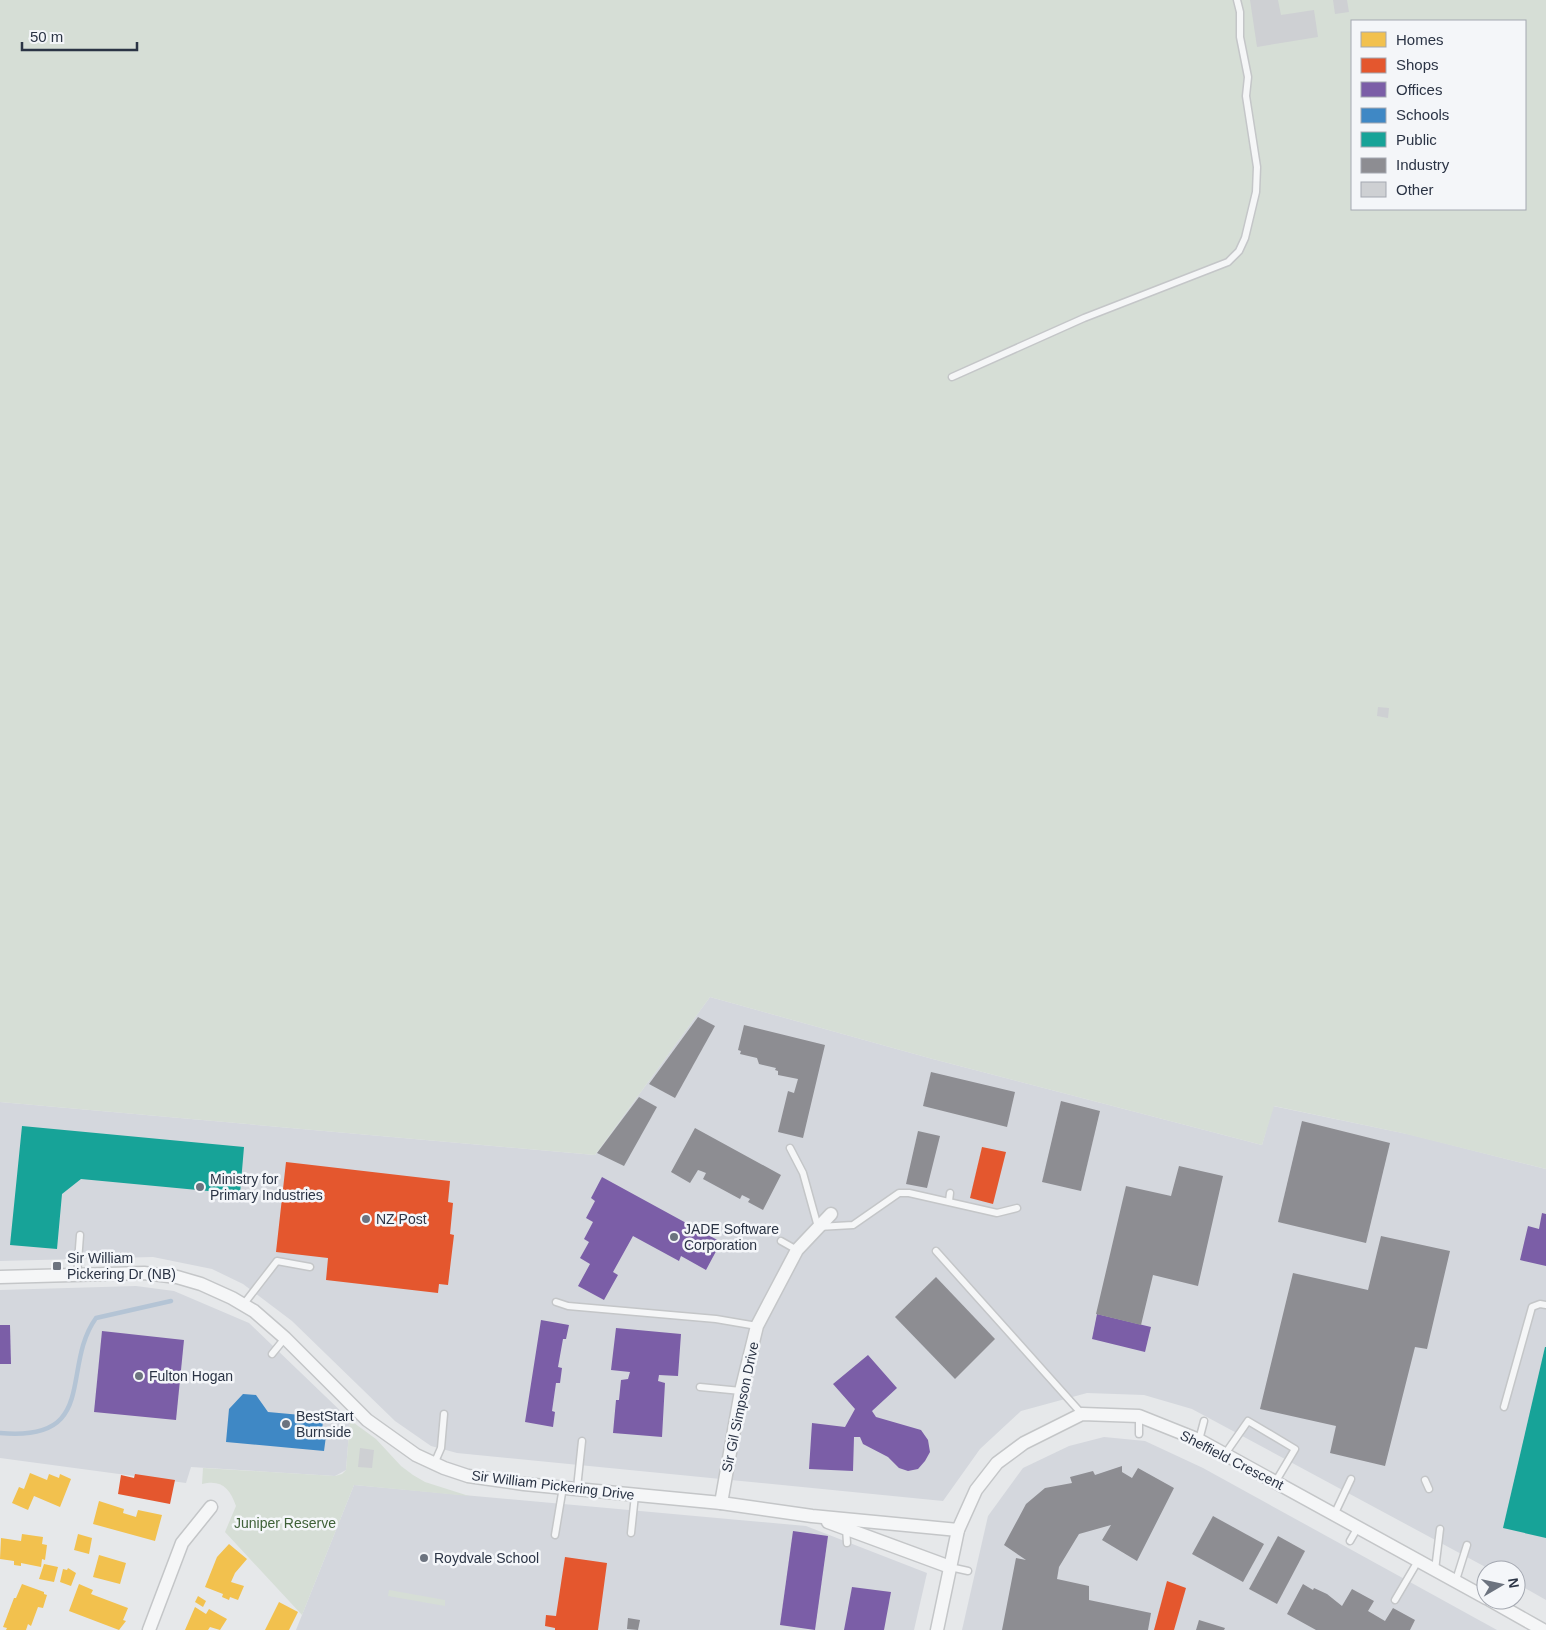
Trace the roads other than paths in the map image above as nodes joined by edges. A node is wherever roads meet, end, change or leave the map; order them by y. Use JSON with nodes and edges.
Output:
{"nodes":[{"id":1,"x":1237,"y":0,"type":"edge"},
{"id":2,"x":952,"y":377,"type":"dead end"},
{"id":3,"x":790,"y":1148,"type":"dead end"},
{"id":4,"x":950,"y":1193,"type":"dead end"},
{"id":5,"x":949,"y":1201,"type":"junction"},
{"id":6,"x":1016,"y":1208,"type":"dead end"},
{"id":7,"x":831,"y":1214,"type":"dead end"},
{"id":8,"x":818,"y":1227,"type":"junction"},
{"id":9,"x":80,"y":1235,"type":"dead end"},
{"id":10,"x":781,"y":1241,"type":"dead end"},
{"id":11,"x":797,"y":1250,"type":"junction"},
{"id":12,"x":936,"y":1251,"type":"dead end"},
{"id":13,"x":310,"y":1267,"type":"dead end"},
{"id":14,"x":77,"y":1275,"type":"junction"},
{"id":15,"x":0,"y":1277,"type":"edge"},
{"id":16,"x":556,"y":1302,"type":"dead end"},
{"id":17,"x":243,"y":1305,"type":"junction"},
{"id":18,"x":1546,"y":1305,"type":"edge"},
{"id":19,"x":757,"y":1326,"type":"junction"},
{"id":20,"x":285,"y":1338,"type":"junction"},
{"id":21,"x":272,"y":1354,"type":"dead end"},
{"id":22,"x":700,"y":1387,"type":"dead end"},
{"id":23,"x":741,"y":1391,"type":"junction"},
{"id":24,"x":1504,"y":1407,"type":"dead end"},
{"id":25,"x":444,"y":1414,"type":"dead end"},
{"id":26,"x":1082,"y":1414,"type":"junction"},
{"id":27,"x":1139,"y":1416,"type":"junction"},
{"id":28,"x":1204,"y":1421,"type":"dead end"},
{"id":29,"x":1139,"y":1434,"type":"dead end"},
{"id":30,"x":1199,"y":1440,"type":"junction"},
{"id":31,"x":582,"y":1441,"type":"dead end"},
{"id":32,"x":1225,"y":1454,"type":"junction"},
{"id":33,"x":434,"y":1464,"type":"junction"},
{"id":34,"x":1350,"y":1479,"type":"dead end"},
{"id":35,"x":1425,"y":1480,"type":"dead end"},
{"id":36,"x":1276,"y":1481,"type":"junction"},
{"id":37,"x":563,"y":1488,"type":"junction"},
{"id":38,"x":576,"y":1488,"type":"junction"},
{"id":39,"x":1429,"y":1489,"type":"dead end"},
{"id":40,"x":635,"y":1495,"type":"junction"},
{"id":41,"x":721,"y":1503,"type":"junction"},
{"id":42,"x":212,"y":1507,"type":"dead end"},
{"id":43,"x":1334,"y":1515,"type":"junction"},
{"id":44,"x":812,"y":1516,"type":"junction"},
{"id":45,"x":1358,"y":1527,"type":"junction"},
{"id":46,"x":846,"y":1528,"type":"junction"},
{"id":47,"x":1440,"y":1529,"type":"dead end"},
{"id":48,"x":958,"y":1530,"type":"junction"},
{"id":49,"x":631,"y":1533,"type":"dead end"},
{"id":50,"x":555,"y":1536,"type":"dead end"},
{"id":51,"x":1350,"y":1541,"type":"dead end"},
{"id":52,"x":846,"y":1543,"type":"dead end"},
{"id":53,"x":1467,"y":1545,"type":"dead end"},
{"id":54,"x":1418,"y":1561,"type":"junction"},
{"id":55,"x":950,"y":1567,"type":"junction"},
{"id":56,"x":1435,"y":1570,"type":"junction"},
{"id":57,"x":968,"y":1571,"type":"dead end"},
{"id":58,"x":1456,"y":1580,"type":"junction"},
{"id":59,"x":1476,"y":1592,"type":"edge"},
{"id":60,"x":1396,"y":1600,"type":"dead end"},
{"id":61,"x":1507,"y":1610,"type":"edge"},
{"id":62,"x":1538,"y":1629,"type":"edge"},
{"id":63,"x":149,"y":1630,"type":"edge"},
{"id":64,"x":937,"y":1630,"type":"edge"}],
"edges":[{"from":1,"to":2,"type":"lane"},
{"from":3,"to":8,"type":"lane"},
{"from":4,"to":5,"type":"lane"},
{"from":5,"to":6,"type":"lane"},
{"from":5,"to":8,"type":"lane"},
{"from":7,"to":8,"type":"street","name":"Sir Gil Simpson Drive"},
{"from":8,"to":11,"type":"street","name":"Sir Gil Simpson Drive"},
{"from":9,"to":14,"type":"lane"},
{"from":10,"to":11,"type":"lane"},
{"from":11,"to":19,"type":"street","name":"Sir Gil Simpson Drive"},
{"from":12,"to":26,"type":"lane"},
{"from":13,"to":17,"type":"lane"},
{"from":14,"to":15,"type":"street","name":"Sir William Pickering Drive"},
{"from":14,"to":17,"type":"street","name":"Sir William Pickering Drive"},
{"from":16,"to":19,"type":"lane"},
{"from":17,"to":20,"type":"street","name":"Sir William Pickering Drive"},
{"from":18,"to":24,"type":"lane"},
{"from":19,"to":23,"type":"street","name":"Sir Gil Simpson Drive"},
{"from":20,"to":21,"type":"lane"},
{"from":20,"to":33,"type":"street","name":"Sir William Pickering Drive"},
{"from":22,"to":23,"type":"lane"},
{"from":23,"to":41,"type":"street","name":"Sir Gil Simpson Drive"},
{"from":25,"to":33,"type":"lane"},
{"from":26,"to":27,"type":"street","name":"Sheffield Crescent"},
{"from":26,"to":48,"type":"street","name":"Sheffield Crescent"},
{"from":27,"to":29,"type":"lane"},
{"from":27,"to":30,"type":"street","name":"Sheffield Crescent"},
{"from":28,"to":30,"type":"lane"},
{"from":30,"to":32,"type":"street","name":"Sheffield Crescent"},
{"from":31,"to":38,"type":"lane"},
{"from":32,"to":36,"type":"street","name":"Sheffield Crescent"},
{"from":32,"to":36,"type":"lane"},
{"from":33,"to":37,"type":"street","name":"Sir William Pickering Drive"},
{"from":34,"to":43,"type":"lane"},
{"from":35,"to":39,"type":"lane"},
{"from":36,"to":43,"type":"street","name":"Sheffield Crescent"},
{"from":37,"to":38,"type":"street","name":"Sir William Pickering Drive"},
{"from":37,"to":50,"type":"lane"},
{"from":38,"to":40,"type":"street","name":"Sir William Pickering Drive"},
{"from":40,"to":41,"type":"street","name":"Sir William Pickering Drive"},
{"from":40,"to":49,"type":"lane"},
{"from":41,"to":44,"type":"street","name":"Sir William Pickering Drive"},
{"from":42,"to":63,"type":"street"},
{"from":43,"to":45,"type":"street","name":"Sheffield Crescent"},
{"from":44,"to":46,"type":"street","name":"Sir William Pickering Drive"},
{"from":44,"to":48,"type":"street","name":"Sir William Pickering Drive"},
{"from":45,"to":51,"type":"lane"},
{"from":45,"to":54,"type":"street","name":"Sheffield Crescent"},
{"from":46,"to":52,"type":"lane"},
{"from":46,"to":55,"type":"street","name":"Sir William Pickering Drive"},
{"from":47,"to":56,"type":"lane"},
{"from":48,"to":55,"type":"street","name":"Sheffield Crescent"},
{"from":53,"to":58,"type":"lane"},
{"from":54,"to":56,"type":"street","name":"Sheffield Crescent"},
{"from":54,"to":60,"type":"lane"},
{"from":55,"to":57,"type":"lane"},
{"from":55,"to":64,"type":"street","name":"Sheffield Crescent"},
{"from":56,"to":58,"type":"street","name":"Sheffield Crescent"},
{"from":58,"to":59,"type":"street","name":"Sheffield Crescent"},
{"from":61,"to":62,"type":"street"}]}
